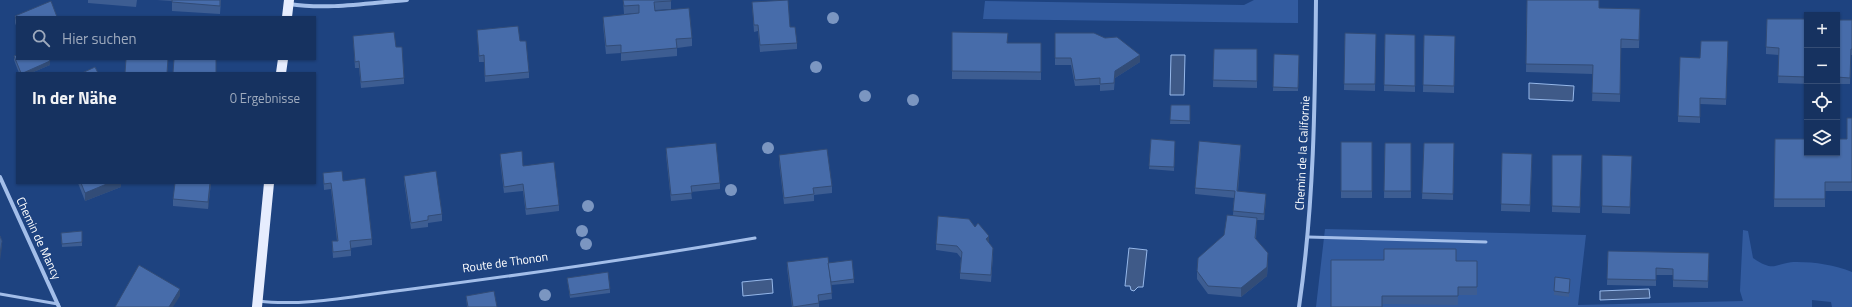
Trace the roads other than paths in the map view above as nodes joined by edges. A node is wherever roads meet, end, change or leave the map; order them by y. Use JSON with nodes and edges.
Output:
{"nodes":[{"id":1,"x":407,"y":0,"type":"edge"},
{"id":2,"x":1316,"y":0,"type":"edge"},
{"id":3,"x":288,"y":2,"type":"edge"},
{"id":4,"x":287,"y":16,"type":"edge"},
{"id":5,"x":283,"y":60,"type":"edge"},
{"id":6,"x":281,"y":72,"type":"edge"},
{"id":7,"x":0,"y":177,"type":"edge"},
{"id":8,"x":269,"y":184,"type":"edge"},
{"id":9,"x":1308,"y":237,"type":"junction"},
{"id":10,"x":755,"y":238,"type":"dead end"},
{"id":11,"x":1486,"y":242,"type":"dead end"},
{"id":12,"x":0,"y":294,"type":"edge"},
{"id":13,"x":257,"y":304,"type":"edge"},
{"id":14,"x":59,"y":305,"type":"edge"},
{"id":15,"x":1299,"y":307,"type":"edge"}],
"edges":[{"from":1,"to":3,"type":"street"},
{"from":2,"to":9,"type":"street","name":"Chemin de la Californie"},
{"from":3,"to":4,"type":"main road"},
{"from":5,"to":6,"type":"main road"},
{"from":7,"to":14,"type":"street","name":"Chemin de Mancy"},
{"from":8,"to":13,"type":"main road","name":"Route de Thonon"},
{"from":9,"to":11,"type":"lane"},
{"from":9,"to":15,"type":"street","name":"Chemin de la Californie"},
{"from":10,"to":13,"type":"lane","name":"Route de Thonon"},
{"from":12,"to":14,"type":"lane"}]}
